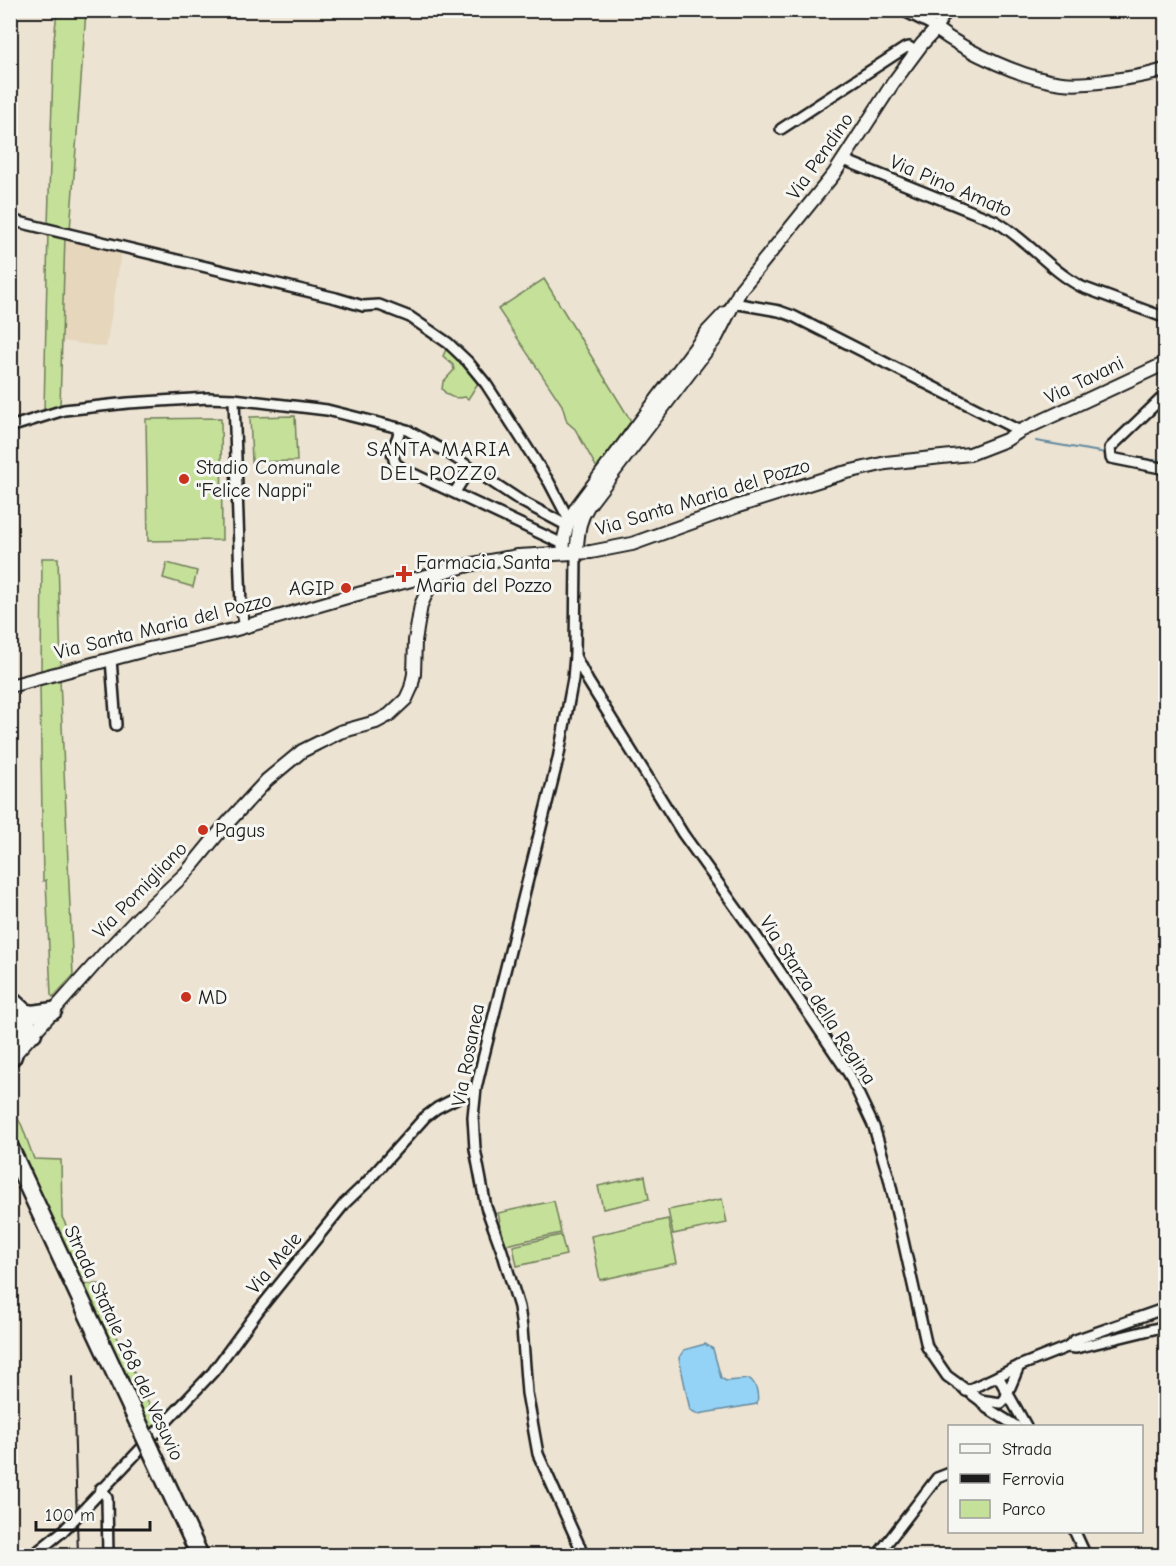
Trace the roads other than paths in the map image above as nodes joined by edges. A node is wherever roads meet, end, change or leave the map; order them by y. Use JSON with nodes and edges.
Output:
{"nodes":[{"id":1,"x":902,"y":10,"type":"edge"},
{"id":2,"x":948,"y":10,"type":"edge"},
{"id":3,"x":936,"y":29,"type":"junction"},
{"id":4,"x":916,"y":52,"type":"junction"},
{"id":5,"x":1166,"y":69,"type":"edge"},
{"id":6,"x":781,"y":129,"type":"dead end"},
{"id":7,"x":843,"y":160,"type":"junction"},
{"id":8,"x":10,"y":220,"type":"edge"},
{"id":9,"x":734,"y":303,"type":"junction"},
{"id":10,"x":1166,"y":318,"type":"edge"},
{"id":11,"x":1166,"y":363,"type":"edge"},
{"id":12,"x":1166,"y":394,"type":"edge"},
{"id":13,"x":234,"y":399,"type":"junction"},
{"id":14,"x":10,"y":427,"type":"edge"},
{"id":15,"x":401,"y":428,"type":"junction"},
{"id":16,"x":1020,"y":431,"type":"junction"},
{"id":17,"x":470,"y":468,"type":"junction"},
{"id":18,"x":1166,"y":469,"type":"edge"},
{"id":19,"x":455,"y":492,"type":"junction"},
{"id":20,"x":567,"y":522,"type":"junction"},
{"id":21,"x":568,"y":550,"type":"junction"},
{"id":22,"x":435,"y":574,"type":"junction"},
{"id":23,"x":414,"y":579,"type":"junction"},
{"id":24,"x":421,"y":605,"type":"junction"},
{"id":25,"x":245,"y":627,"type":"junction"},
{"id":26,"x":575,"y":656,"type":"junction"},
{"id":27,"x":111,"y":659,"type":"junction"},
{"id":28,"x":10,"y":686,"type":"edge"},
{"id":29,"x":116,"y":725,"type":"dead end"},
{"id":30,"x":11,"y":999,"type":"edge"},
{"id":31,"x":52,"y":1011,"type":"junction"},
{"id":32,"x":33,"y":1033,"type":"junction"},
{"id":33,"x":12,"y":1058,"type":"edge"},
{"id":34,"x":476,"y":1088,"type":"junction"},
{"id":35,"x":10,"y":1148,"type":"edge"},
{"id":36,"x":1166,"y":1308,"type":"edge"},
{"id":37,"x":1166,"y":1326,"type":"edge"},
{"id":38,"x":1067,"y":1347,"type":"junction"},
{"id":39,"x":1019,"y":1366,"type":"junction"},
{"id":40,"x":998,"y":1376,"type":"junction"},
{"id":41,"x":966,"y":1391,"type":"junction"},
{"id":42,"x":1007,"y":1391,"type":"junction"},
{"id":43,"x":980,"y":1400,"type":"junction"},
{"id":44,"x":1014,"y":1425,"type":"edge"},
{"id":45,"x":1025,"y":1425,"type":"edge"},
{"id":46,"x":948,"y":1474,"type":"edge"},
{"id":47,"x":102,"y":1488,"type":"junction"},
{"id":48,"x":1075,"y":1533,"type":"edge"},
{"id":49,"x":32,"y":1556,"type":"edge"},
{"id":50,"x":108,"y":1556,"type":"edge"},
{"id":51,"x":200,"y":1556,"type":"edge"},
{"id":52,"x":584,"y":1556,"type":"edge"},
{"id":53,"x":877,"y":1556,"type":"edge"},
{"id":54,"x":1086,"y":1556,"type":"edge"}],
"edges":[{"from":1,"to":3,"type":"street"},
{"from":2,"to":3,"type":"street"},
{"from":3,"to":4,"type":"street","name":"Via Pendino"},
{"from":3,"to":5,"type":"street"},
{"from":4,"to":6,"type":"street"},
{"from":4,"to":7,"type":"street","name":"Via Pendino"},
{"from":7,"to":9,"type":"street","name":"Via Pendino"},
{"from":7,"to":10,"type":"street","name":"Via Pino Amato"},
{"from":8,"to":20,"type":"street"},
{"from":9,"to":16,"type":"street"},
{"from":9,"to":20,"type":"street","name":"Via Pendino"},
{"from":9,"to":21,"type":"street","name":"Via Pendino"},
{"from":11,"to":16,"type":"street","name":"Via Tavani"},
{"from":12,"to":18,"type":"street"},
{"from":13,"to":14,"type":"street"},
{"from":13,"to":15,"type":"street"},
{"from":13,"to":25,"type":"street"},
{"from":15,"to":17,"type":"street"},
{"from":15,"to":19,"type":"street"},
{"from":16,"to":21,"type":"street","name":"Via Santa Maria del Pozzo"},
{"from":17,"to":19,"type":"street"},
{"from":17,"to":20,"type":"street"},
{"from":19,"to":21,"type":"street"},
{"from":20,"to":21,"type":"street","name":"Via Pendino"},
{"from":21,"to":22,"type":"street","name":"Via Santa Maria del Pozzo"},
{"from":21,"to":26,"type":"street","name":"Via Rosanea"},
{"from":22,"to":23,"type":"street","name":"Via Santa Maria del Pozzo"},
{"from":22,"to":24,"type":"street","name":"Via Pomigliano"},
{"from":23,"to":24,"type":"street","name":"Via Pomigliano"},
{"from":23,"to":25,"type":"street","name":"Via Santa Maria del Pozzo"},
{"from":24,"to":31,"type":"street","name":"Via Pomigliano"},
{"from":25,"to":27,"type":"street","name":"Via Santa Maria del Pozzo"},
{"from":26,"to":34,"type":"street","name":"Via Rosanea"},
{"from":26,"to":41,"type":"street","name":"Via Starza della Regina"},
{"from":27,"to":28,"type":"street","name":"Via Santa Maria del Pozzo"},
{"from":27,"to":29,"type":"street"},
{"from":30,"to":31,"type":"highway"},
{"from":30,"to":32,"type":"highway"},
{"from":30,"to":33,"type":"highway"},
{"from":31,"to":32,"type":"street","name":"Via Pomigliano"},
{"from":32,"to":33,"type":"street","name":"Via Pomigliano"},
{"from":34,"to":47,"type":"street","name":"Via Mele"},
{"from":34,"to":52,"type":"street","name":"Via Rosanea"},
{"from":35,"to":51,"type":"highway","name":"Strada Statale 268 del Vesuvio","bridge":true},
{"from":36,"to":38,"type":"street"},
{"from":37,"to":38,"type":"street"},
{"from":38,"to":39,"type":"street"},
{"from":39,"to":40,"type":"street"},
{"from":39,"to":42,"type":"street"},
{"from":40,"to":41,"type":"street"},
{"from":40,"to":42,"type":"street"},
{"from":41,"to":43,"type":"street","name":"Via Starza della Regina"},
{"from":42,"to":43,"type":"street"},
{"from":42,"to":45,"type":"street"},
{"from":43,"to":44,"type":"street","name":"Via Starza della Regina"},
{"from":46,"to":53,"type":"street"},
{"from":47,"to":49,"type":"street","name":"Via Mele","bridge":true},
{"from":47,"to":50,"type":"street"},
{"from":48,"to":54,"type":"street"}]}
